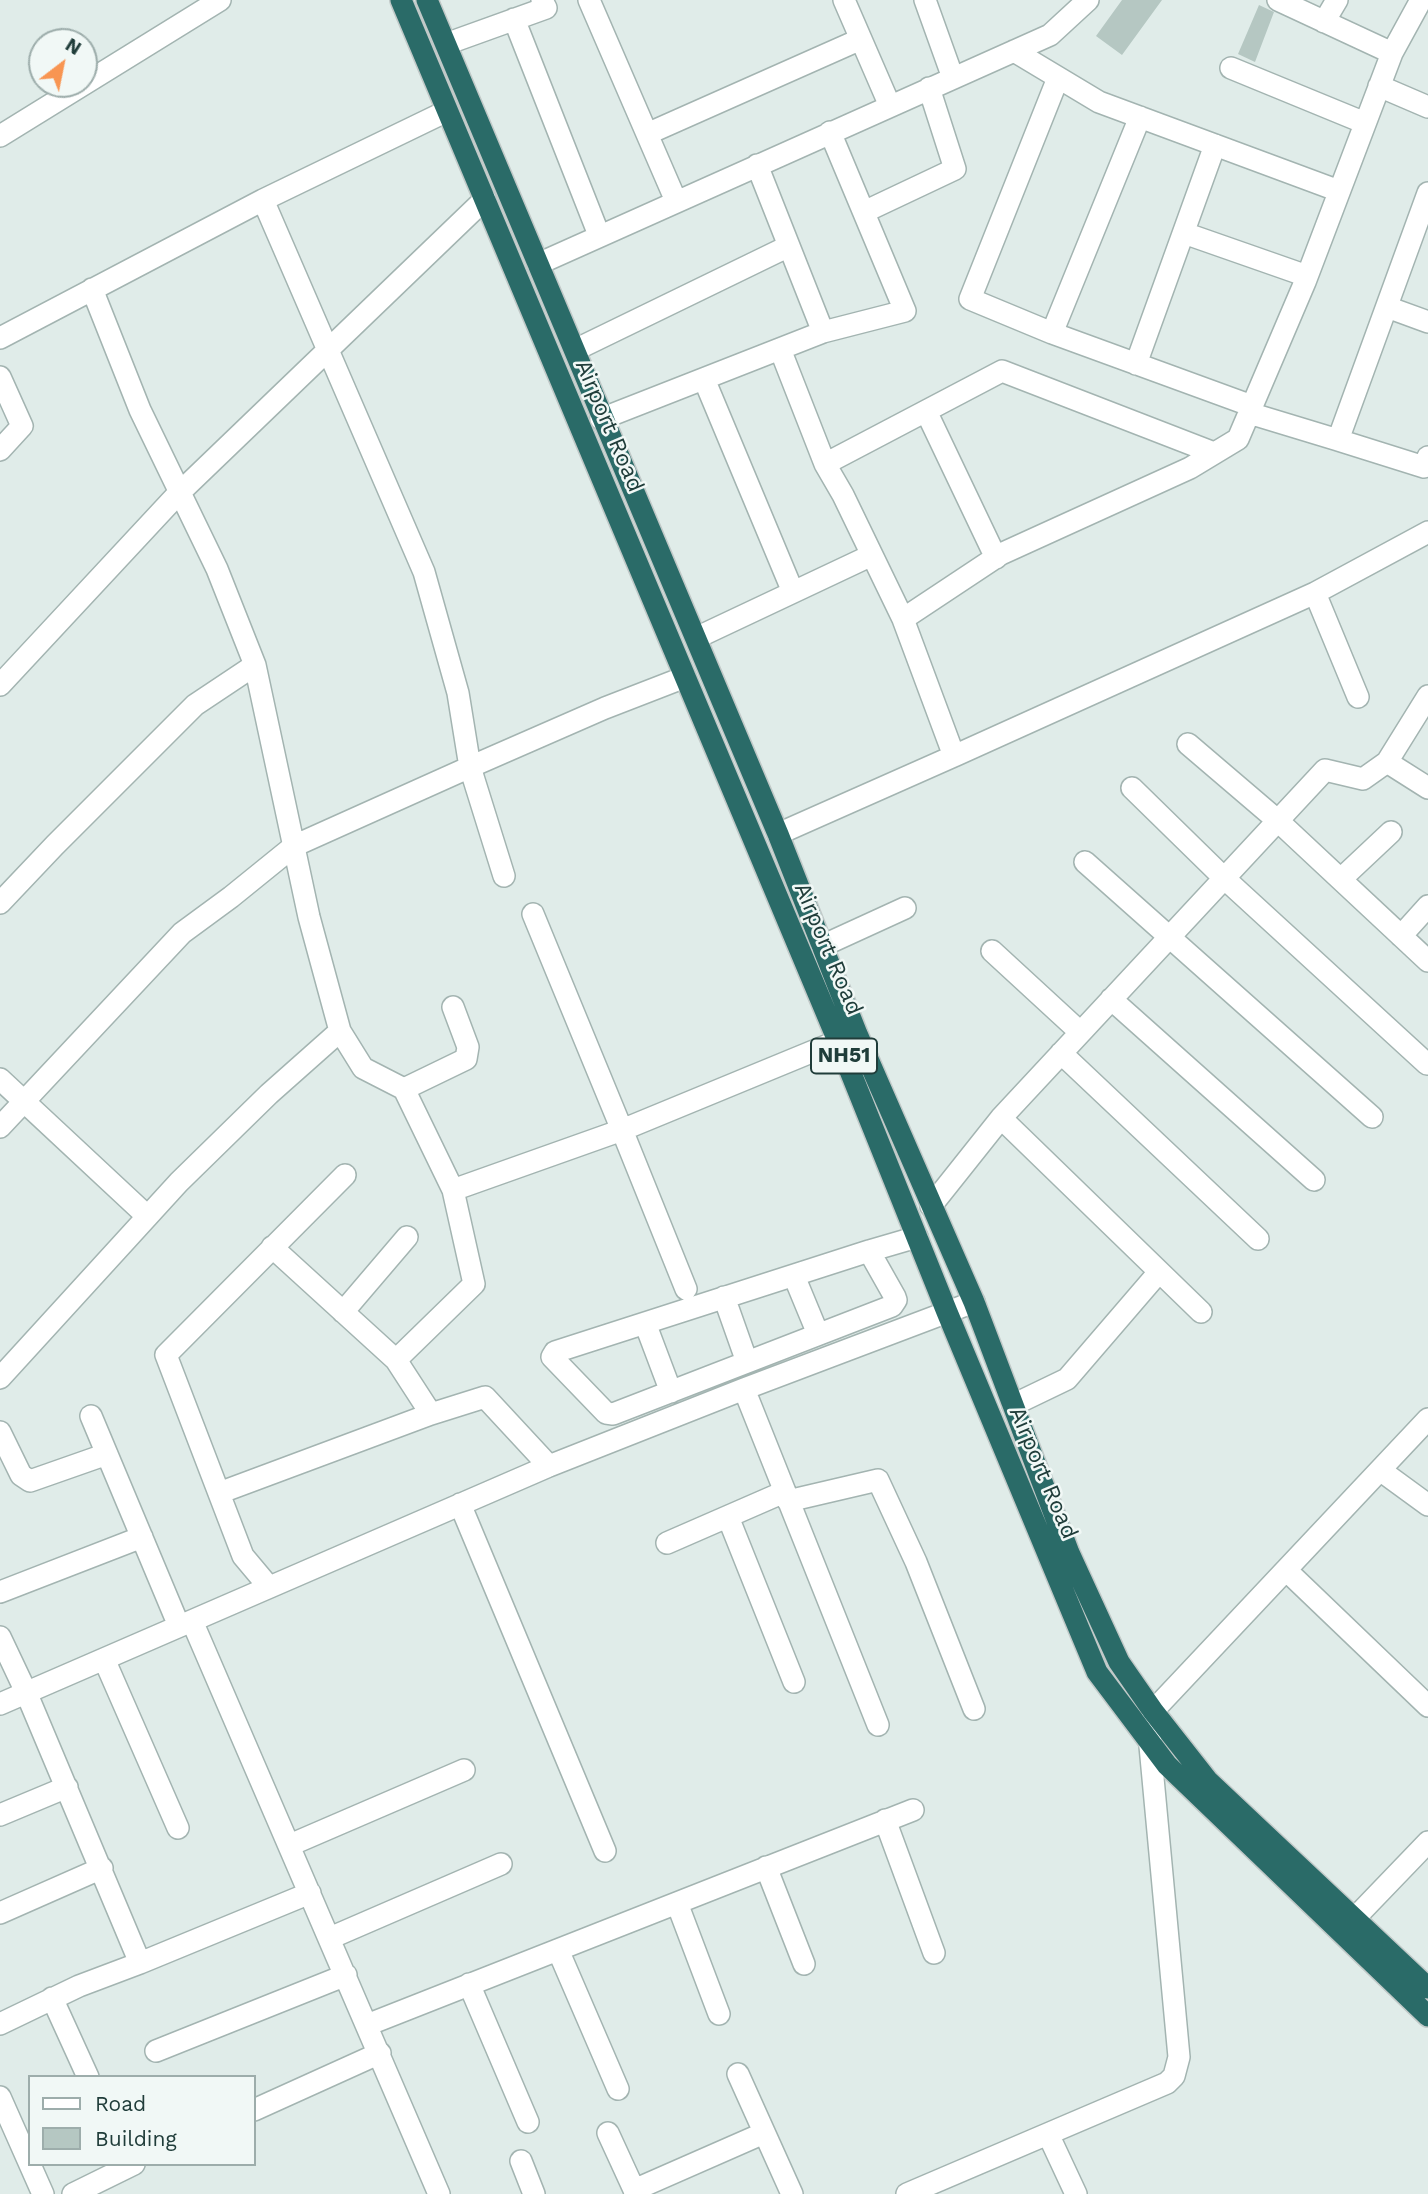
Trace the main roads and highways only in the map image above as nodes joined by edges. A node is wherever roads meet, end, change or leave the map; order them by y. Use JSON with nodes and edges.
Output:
{"nodes":[{"id":1,"x":401,"y":0,"type":"edge"},
{"id":2,"x":427,"y":0,"type":"edge"},
{"id":3,"x":1428,"y":1988,"type":"edge"},
{"id":4,"x":1428,"y":2016,"type":"edge"}],
"edges":[{"from":1,"to":4,"type":"highway","name":"Airport Road","number":"NH51"},
{"from":2,"to":3,"type":"highway","name":"Airport Road","number":"NH51"}]}
